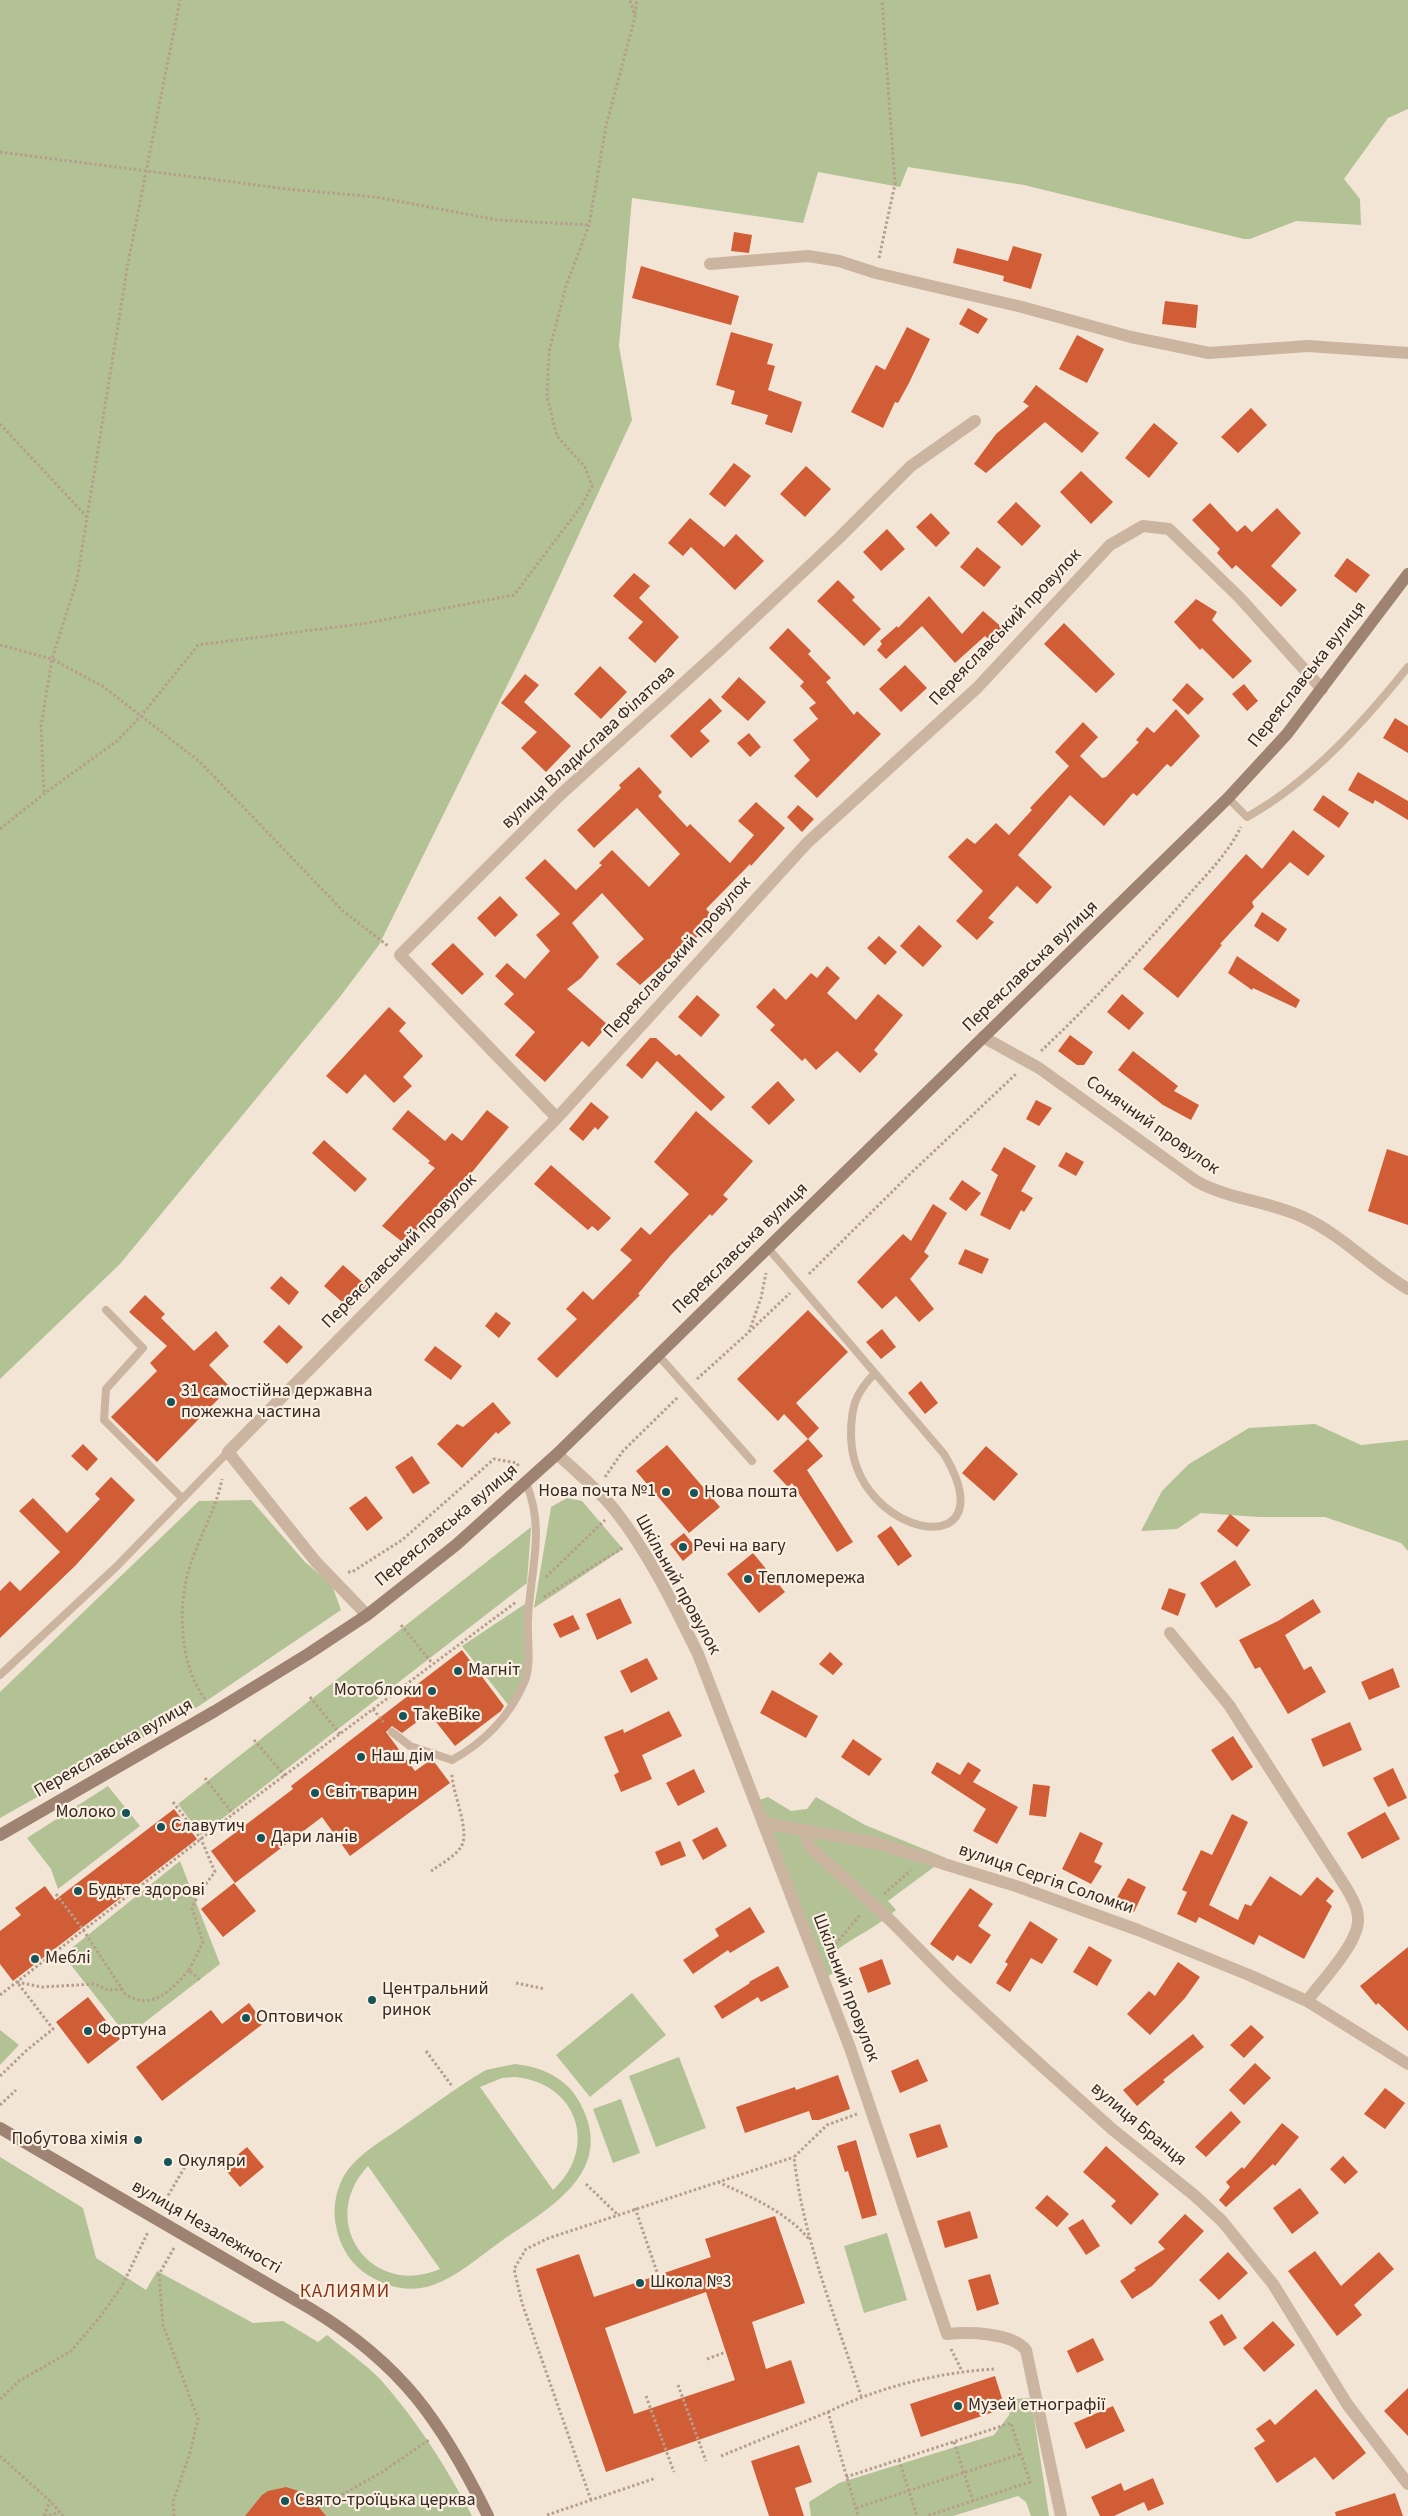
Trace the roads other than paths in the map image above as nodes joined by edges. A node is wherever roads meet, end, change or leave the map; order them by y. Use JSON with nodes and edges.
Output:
{"nodes":[{"id":1,"x":710,"y":264,"type":"dead end"},
{"id":2,"x":1408,"y":353,"type":"edge"},
{"id":3,"x":975,"y":421,"type":"dead end"},
{"id":4,"x":1408,"y":574,"type":"edge"},
{"id":5,"x":1408,"y":667,"type":"edge"},
{"id":6,"x":1322,"y":689,"type":"junction"},
{"id":7,"x":1228,"y":798,"type":"junction"},
{"id":8,"x":984,"y":1038,"type":"junction"},
{"id":9,"x":557,"y":1118,"type":"junction"},
{"id":10,"x":768,"y":1248,"type":"junction"},
{"id":11,"x":1408,"y":1289,"type":"edge"},
{"id":12,"x":106,"y":1310,"type":"dead end"},
{"id":13,"x":657,"y":1354,"type":"junction"},
{"id":14,"x":874,"y":1374,"type":"junction"},
{"id":15,"x":228,"y":1452,"type":"junction"},
{"id":16,"x":557,"y":1454,"type":"junction"},
{"id":17,"x":752,"y":1462,"type":"dead end"},
{"id":18,"x":526,"y":1483,"type":"junction"},
{"id":19,"x":182,"y":1498,"type":"junction"},
{"id":20,"x":367,"y":1615,"type":"junction"},
{"id":21,"x":1170,"y":1633,"type":"dead end"},
{"id":22,"x":0,"y":1675,"type":"edge"},
{"id":23,"x":392,"y":1732,"type":"dead end"},
{"id":24,"x":763,"y":1823,"type":"junction"},
{"id":25,"x":804,"y":1830,"type":"junction"},
{"id":26,"x":0,"y":1835,"type":"edge"},
{"id":27,"x":1308,"y":2001,"type":"junction"},
{"id":28,"x":1408,"y":2064,"type":"edge"},
{"id":29,"x":0,"y":2128,"type":"edge"},
{"id":30,"x":1408,"y":2484,"type":"edge"},
{"id":31,"x":488,"y":2516,"type":"edge"},
{"id":32,"x":1061,"y":2516,"type":"edge"}],
"edges":[{"from":1,"to":2,"type":"street"},
{"from":3,"to":9,"type":"street","name":"вулиця Владислава Філатова"},
{"from":4,"to":6,"type":"main road","name":"Переяславська вулиця"},
{"from":5,"to":7,"type":"lane"},
{"from":6,"to":7,"type":"main road","name":"Переяславська вулиця"},
{"from":6,"to":9,"type":"street","name":"Переяславський провулок"},
{"from":7,"to":8,"type":"main road","name":"Переяславська вулиця"},
{"from":8,"to":10,"type":"main road","name":"Переяславська вулиця"},
{"from":8,"to":11,"type":"street","name":"Сонячний провулок"},
{"from":9,"to":15,"type":"street","name":"Переяславський провулок"},
{"from":10,"to":13,"type":"main road","name":"Переяславська вулиця"},
{"from":10,"to":14,"type":"lane"},
{"from":12,"to":19,"type":"lane"},
{"from":13,"to":16,"type":"main road","name":"Переяславська вулиця"},
{"from":13,"to":17,"type":"lane"},
{"from":14,"to":14,"type":"lane"},
{"from":15,"to":19,"type":"lane"},
{"from":15,"to":20,"type":"street"},
{"from":16,"to":18,"type":"main road","name":"Переяславська вулиця"},
{"from":16,"to":24,"type":"street","name":"Шкільний провулок"},
{"from":18,"to":20,"type":"main road","name":"Переяславська вулиця"},
{"from":18,"to":23,"type":"lane"},
{"from":19,"to":22,"type":"lane"},
{"from":20,"to":26,"type":"main road","name":"Переяславська вулиця"},
{"from":21,"to":27,"type":"street"},
{"from":24,"to":25,"type":"street","name":"вулиця Сергія Соломки"},
{"from":24,"to":32,"type":"street","name":"Шкільний провулок"},
{"from":25,"to":27,"type":"street","name":"вулиця Сергія Соломки"},
{"from":25,"to":30,"type":"street","name":"вулиця Бранця"},
{"from":27,"to":28,"type":"street","name":"вулиця Сергія Соломки"},
{"from":29,"to":31,"type":"main road","name":"вулиця Незалежності"}]}
